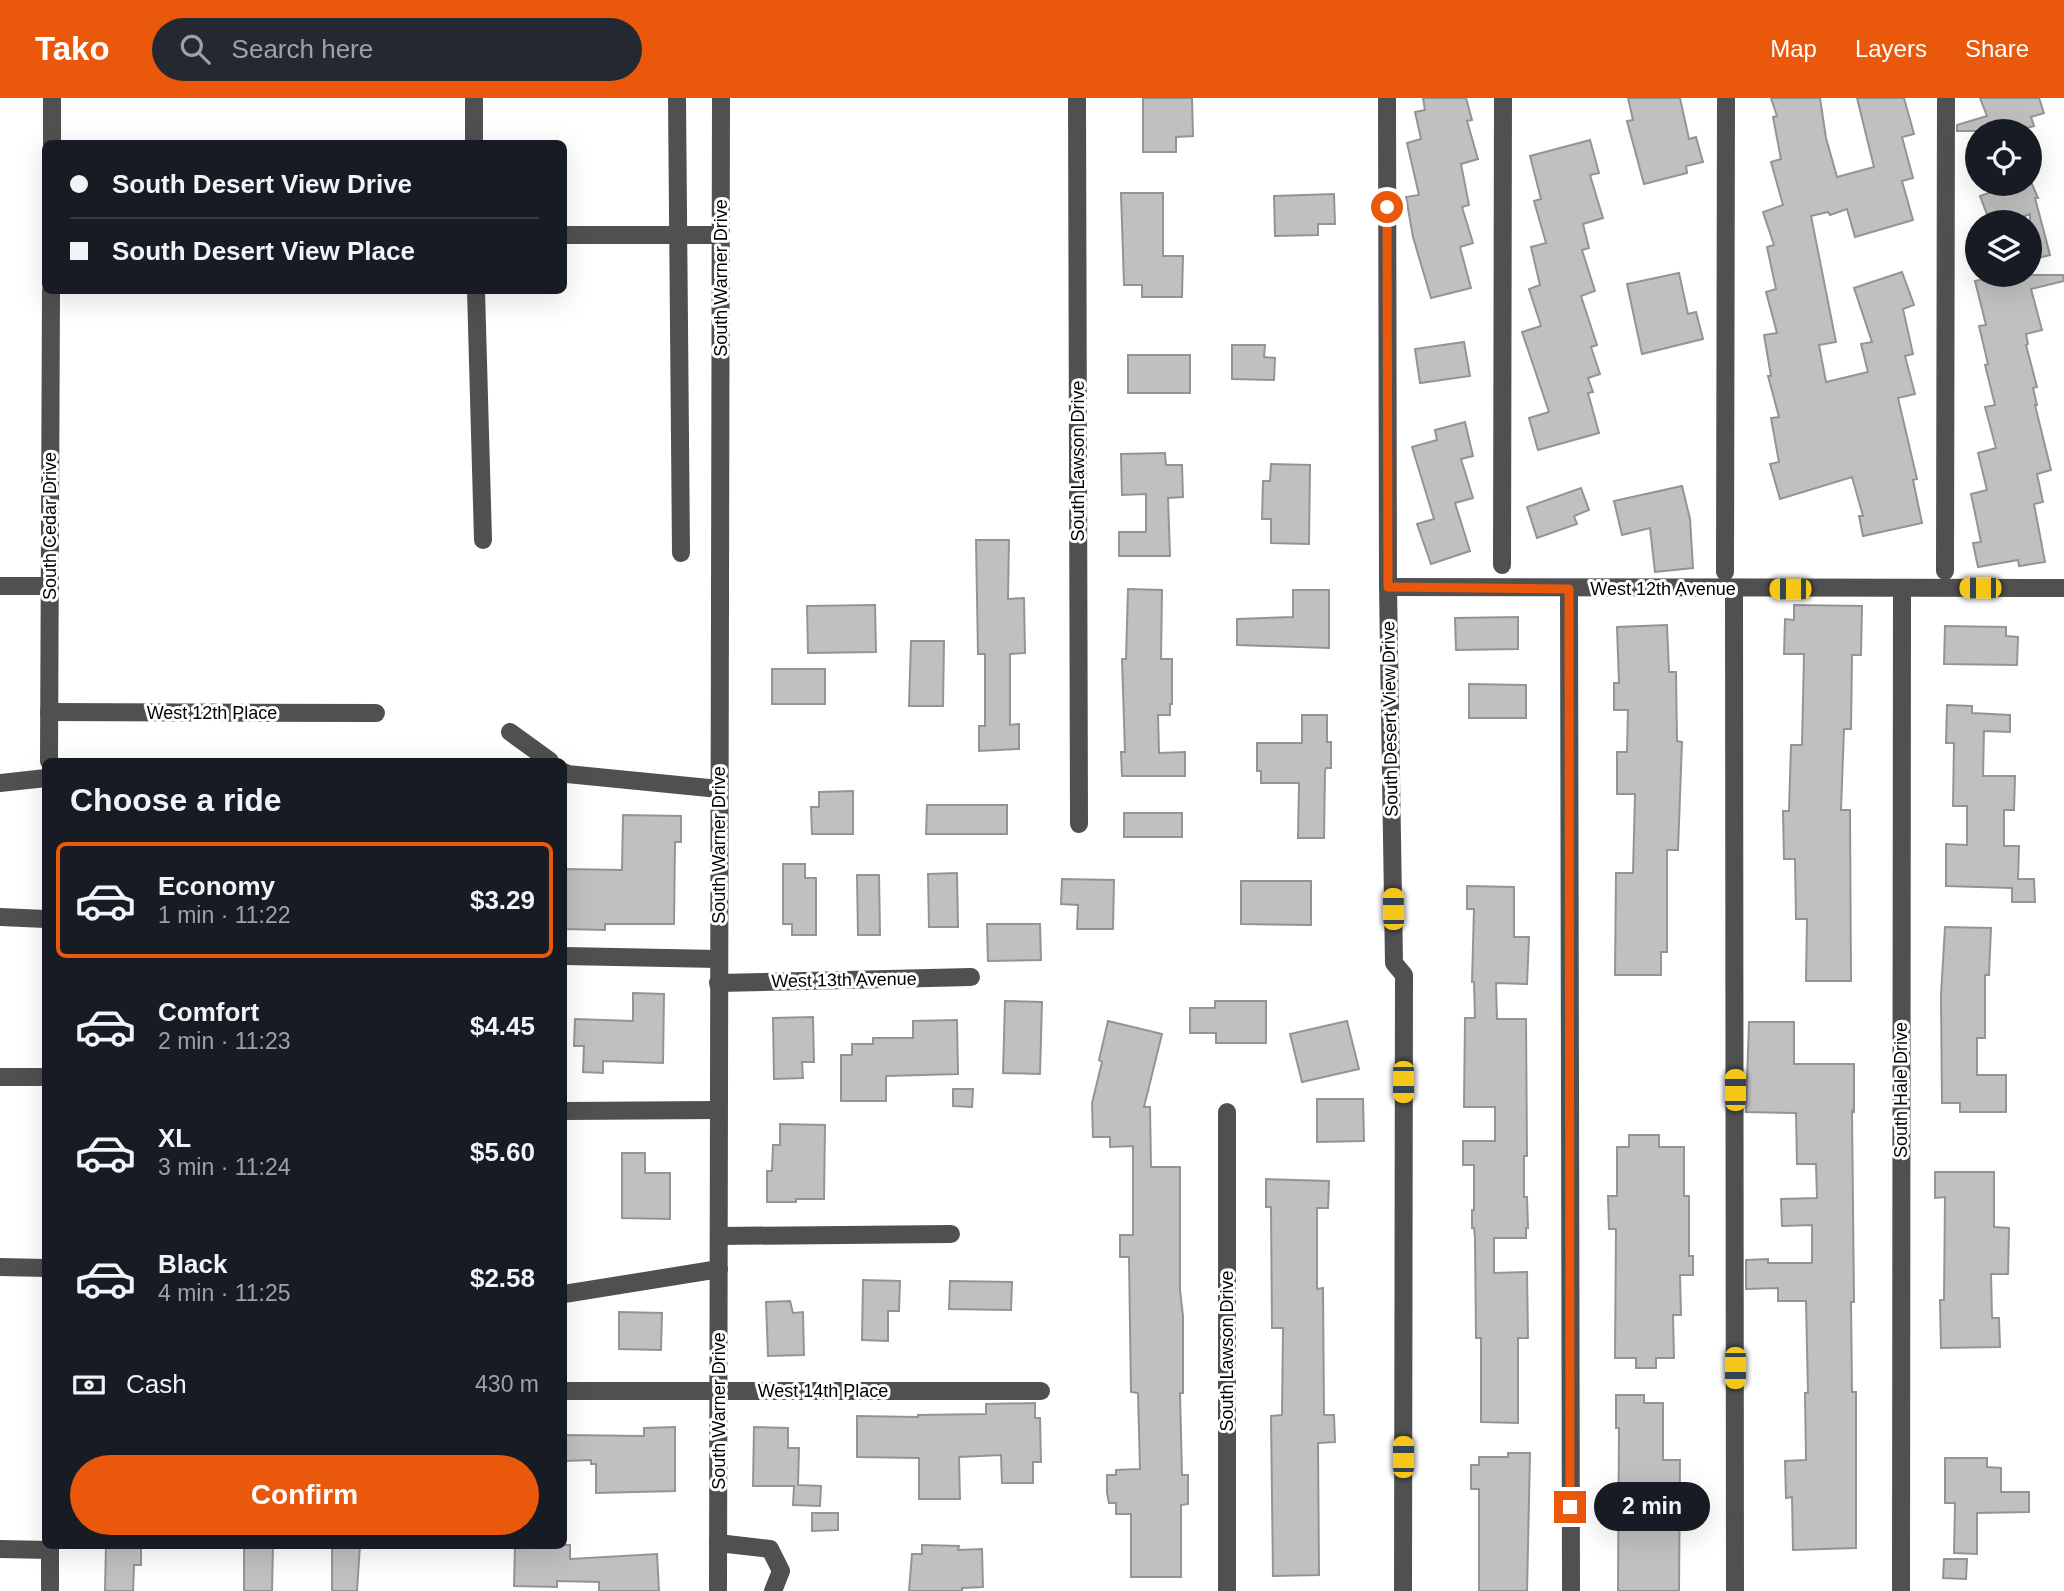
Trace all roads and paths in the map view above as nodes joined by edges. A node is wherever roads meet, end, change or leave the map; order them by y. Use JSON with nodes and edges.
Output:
{"nodes":[{"id":1,"x":52,"y":98,"type":"edge"},
{"id":2,"x":474,"y":98,"type":"edge"},
{"id":3,"x":677,"y":98,"type":"edge"},
{"id":4,"x":721,"y":98,"type":"edge"},
{"id":5,"x":1077,"y":98,"type":"edge"},
{"id":6,"x":1387,"y":98,"type":"edge"},
{"id":7,"x":1503,"y":98,"type":"edge"},
{"id":8,"x":1726,"y":98,"type":"edge"},
{"id":9,"x":1946,"y":98,"type":"edge"},
{"id":10,"x":52,"y":140,"type":"edge"},
{"id":11,"x":474,"y":140,"type":"edge"},
{"id":12,"x":567,"y":235,"type":"edge"},
{"id":13,"x":678,"y":235,"type":"junction"},
{"id":14,"x":721,"y":235,"type":"junction"},
{"id":15,"x":51,"y":294,"type":"edge"},
{"id":16,"x":476,"y":294,"type":"edge"},
{"id":17,"x":483,"y":540,"type":"dead end"},
{"id":18,"x":681,"y":553,"type":"dead end"},
{"id":19,"x":1502,"y":565,"type":"dead end"},
{"id":20,"x":1945,"y":570,"type":"dead end"},
{"id":21,"x":1725,"y":572,"type":"dead end"},
{"id":22,"x":0,"y":586,"type":"edge"},
{"id":23,"x":50,"y":586,"type":"junction"},
{"id":24,"x":1388,"y":587,"type":"junction"},
{"id":25,"x":2062,"y":588,"type":"edge"},
{"id":26,"x":1569,"y":589,"type":"junction"},
{"id":27,"x":1734,"y":589,"type":"junction"},
{"id":28,"x":1902,"y":589,"type":"junction"},
{"id":29,"x":49,"y":712,"type":"junction"},
{"id":30,"x":376,"y":713,"type":"dead end"},
{"id":31,"x":510,"y":732,"type":"dead end"},
{"id":32,"x":49,"y":758,"type":"edge"},
{"id":33,"x":546,"y":758,"type":"edge"},
{"id":34,"x":567,"y":774,"type":"edge"},
{"id":35,"x":42,"y":778,"type":"edge"},
{"id":36,"x":0,"y":783,"type":"edge"},
{"id":37,"x":719,"y":789,"type":"junction"},
{"id":38,"x":1079,"y":824,"type":"dead end"},
{"id":39,"x":0,"y":917,"type":"edge"},
{"id":40,"x":42,"y":919,"type":"edge"},
{"id":41,"x":567,"y":956,"type":"edge"},
{"id":42,"x":718,"y":959,"type":"junction"},
{"id":43,"x":971,"y":977,"type":"dead end"},
{"id":44,"x":718,"y":983,"type":"junction"},
{"id":45,"x":0,"y":1077,"type":"edge"},
{"id":46,"x":42,"y":1077,"type":"edge"},
{"id":47,"x":718,"y":1110,"type":"junction"},
{"id":48,"x":567,"y":1111,"type":"edge"},
{"id":49,"x":1227,"y":1112,"type":"dead end"},
{"id":50,"x":951,"y":1234,"type":"dead end"},
{"id":51,"x":719,"y":1236,"type":"junction"},
{"id":52,"x":0,"y":1267,"type":"edge"},
{"id":53,"x":42,"y":1268,"type":"edge"},
{"id":54,"x":719,"y":1269,"type":"junction"},
{"id":55,"x":567,"y":1294,"type":"edge"},
{"id":56,"x":567,"y":1391,"type":"edge"},
{"id":57,"x":719,"y":1391,"type":"junction"},
{"id":58,"x":1041,"y":1391,"type":"dead end"},
{"id":59,"x":718,"y":1543,"type":"junction"},
{"id":60,"x":42,"y":1547,"type":"edge"},
{"id":61,"x":0,"y":1549,"type":"edge"},
{"id":62,"x":50,"y":1549,"type":"edge"},
{"id":63,"x":50,"y":1591,"type":"edge"},
{"id":64,"x":718,"y":1591,"type":"edge"},
{"id":65,"x":773,"y":1591,"type":"edge"},
{"id":66,"x":1227,"y":1591,"type":"edge"},
{"id":67,"x":1402,"y":1591,"type":"edge"},
{"id":68,"x":1571,"y":1591,"type":"edge"},
{"id":69,"x":1735,"y":1591,"type":"edge"},
{"id":70,"x":1901,"y":1591,"type":"edge"}],
"edges":[{"from":1,"to":10,"type":"street"},
{"from":2,"to":11,"type":"street"},
{"from":3,"to":13,"type":"street"},
{"from":4,"to":14,"type":"street","name":"South Warner Drive"},
{"from":5,"to":38,"type":"street","name":"South Lawson Drive"},
{"from":6,"to":24,"type":"street","name":"South Desert View Drive"},
{"from":7,"to":19,"type":"street"},
{"from":8,"to":21,"type":"street"},
{"from":9,"to":20,"type":"street"},
{"from":12,"to":13,"type":"street"},
{"from":13,"to":14,"type":"street"},
{"from":13,"to":18,"type":"street"},
{"from":14,"to":37,"type":"street","name":"South Warner Drive"},
{"from":15,"to":23,"type":"street","name":"South Cedar Drive"},
{"from":16,"to":17,"type":"street"},
{"from":22,"to":23,"type":"street"},
{"from":23,"to":29,"type":"street","name":"South Cedar Drive"},
{"from":24,"to":26,"type":"street","name":"West 12th Avenue"},
{"from":24,"to":67,"type":"street","name":"South Desert View Drive"},
{"from":25,"to":28,"type":"street","name":"West 12th Avenue"},
{"from":26,"to":27,"type":"street","name":"West 12th Avenue"},
{"from":26,"to":68,"type":"street"},
{"from":27,"to":28,"type":"street","name":"West 12th Avenue"},
{"from":27,"to":69,"type":"street"},
{"from":28,"to":70,"type":"street","name":"South Hale Drive"},
{"from":29,"to":30,"type":"street","name":"West 12th Place"},
{"from":29,"to":32,"type":"street","name":"South Cedar Drive"},
{"from":31,"to":33,"type":"street"},
{"from":34,"to":37,"type":"street"},
{"from":35,"to":36,"type":"street"},
{"from":37,"to":42,"type":"street","name":"South Warner Drive"},
{"from":39,"to":40,"type":"street"},
{"from":41,"to":42,"type":"street"},
{"from":42,"to":44,"type":"street","name":"South Warner Drive"},
{"from":43,"to":44,"type":"street","name":"West 13th Avenue"},
{"from":44,"to":47,"type":"street","name":"South Warner Drive"},
{"from":45,"to":46,"type":"street"},
{"from":47,"to":48,"type":"street"},
{"from":47,"to":51,"type":"street","name":"South Warner Drive"},
{"from":49,"to":66,"type":"street","name":"South Lawson Drive"},
{"from":50,"to":51,"type":"street"},
{"from":51,"to":54,"type":"street","name":"South Warner Drive"},
{"from":52,"to":53,"type":"street"},
{"from":54,"to":55,"type":"street"},
{"from":54,"to":57,"type":"street","name":"South Warner Drive"},
{"from":56,"to":57,"type":"street","name":"West 14th Place"},
{"from":57,"to":58,"type":"street","name":"West 14th Place"},
{"from":57,"to":59,"type":"street","name":"South Warner Drive"},
{"from":59,"to":64,"type":"street","name":"South Warner Drive"},
{"from":59,"to":65,"type":"street"},
{"from":60,"to":61,"type":"street"},
{"from":62,"to":63,"type":"street"}]}
